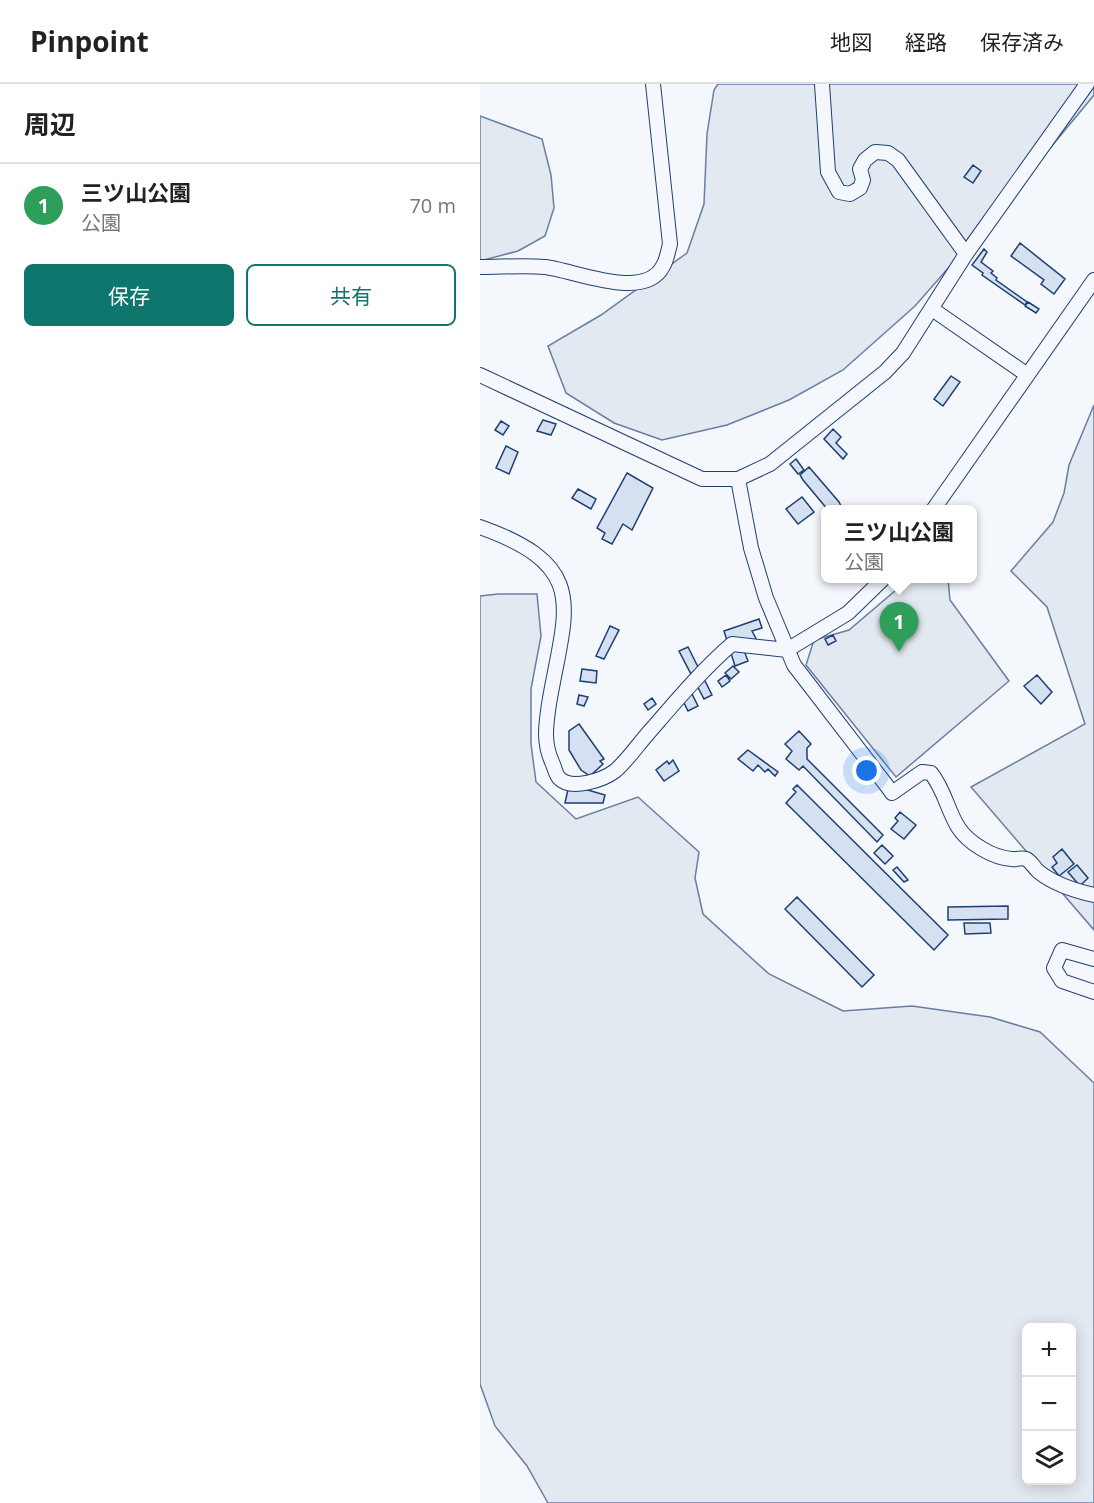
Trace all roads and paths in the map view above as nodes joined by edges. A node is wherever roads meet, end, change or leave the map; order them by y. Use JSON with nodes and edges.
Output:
{"nodes":[{"id":1,"x":652,"y":84,"type":"edge"},
{"id":2,"x":822,"y":84,"type":"edge"},
{"id":3,"x":1087,"y":84,"type":"edge"},
{"id":4,"x":966,"y":254,"type":"junction"},
{"id":5,"x":480,"y":267,"type":"edge"},
{"id":6,"x":1094,"y":280,"type":"edge"},
{"id":7,"x":932,"y":309,"type":"junction"},
{"id":8,"x":1026,"y":374,"type":"junction"},
{"id":9,"x":480,"y":375,"type":"edge"},
{"id":10,"x":738,"y":479,"type":"junction"},
{"id":11,"x":936,"y":505,"type":"edge"},
{"id":12,"x":480,"y":527,"type":"edge"},
{"id":13,"x":880,"y":583,"type":"edge"},
{"id":14,"x":787,"y":650,"type":"junction"},
{"id":15,"x":1094,"y":895,"type":"edge"},
{"id":16,"x":1094,"y":959,"type":"edge"},
{"id":17,"x":1094,"y":992,"type":"edge"}],
"edges":[{"from":1,"to":5,"type":"street"},
{"from":2,"to":4,"type":"street"},
{"from":3,"to":4,"type":"street"},
{"from":4,"to":7,"type":"street"},
{"from":6,"to":8,"type":"street"},
{"from":7,"to":8,"type":"street"},
{"from":7,"to":10,"type":"street"},
{"from":8,"to":11,"type":"street"},
{"from":9,"to":10,"type":"street"},
{"from":10,"to":14,"type":"street"},
{"from":12,"to":14,"type":"street"},
{"from":13,"to":14,"type":"street"},
{"from":14,"to":15,"type":"street"},
{"from":16,"to":17,"type":"street"}]}
